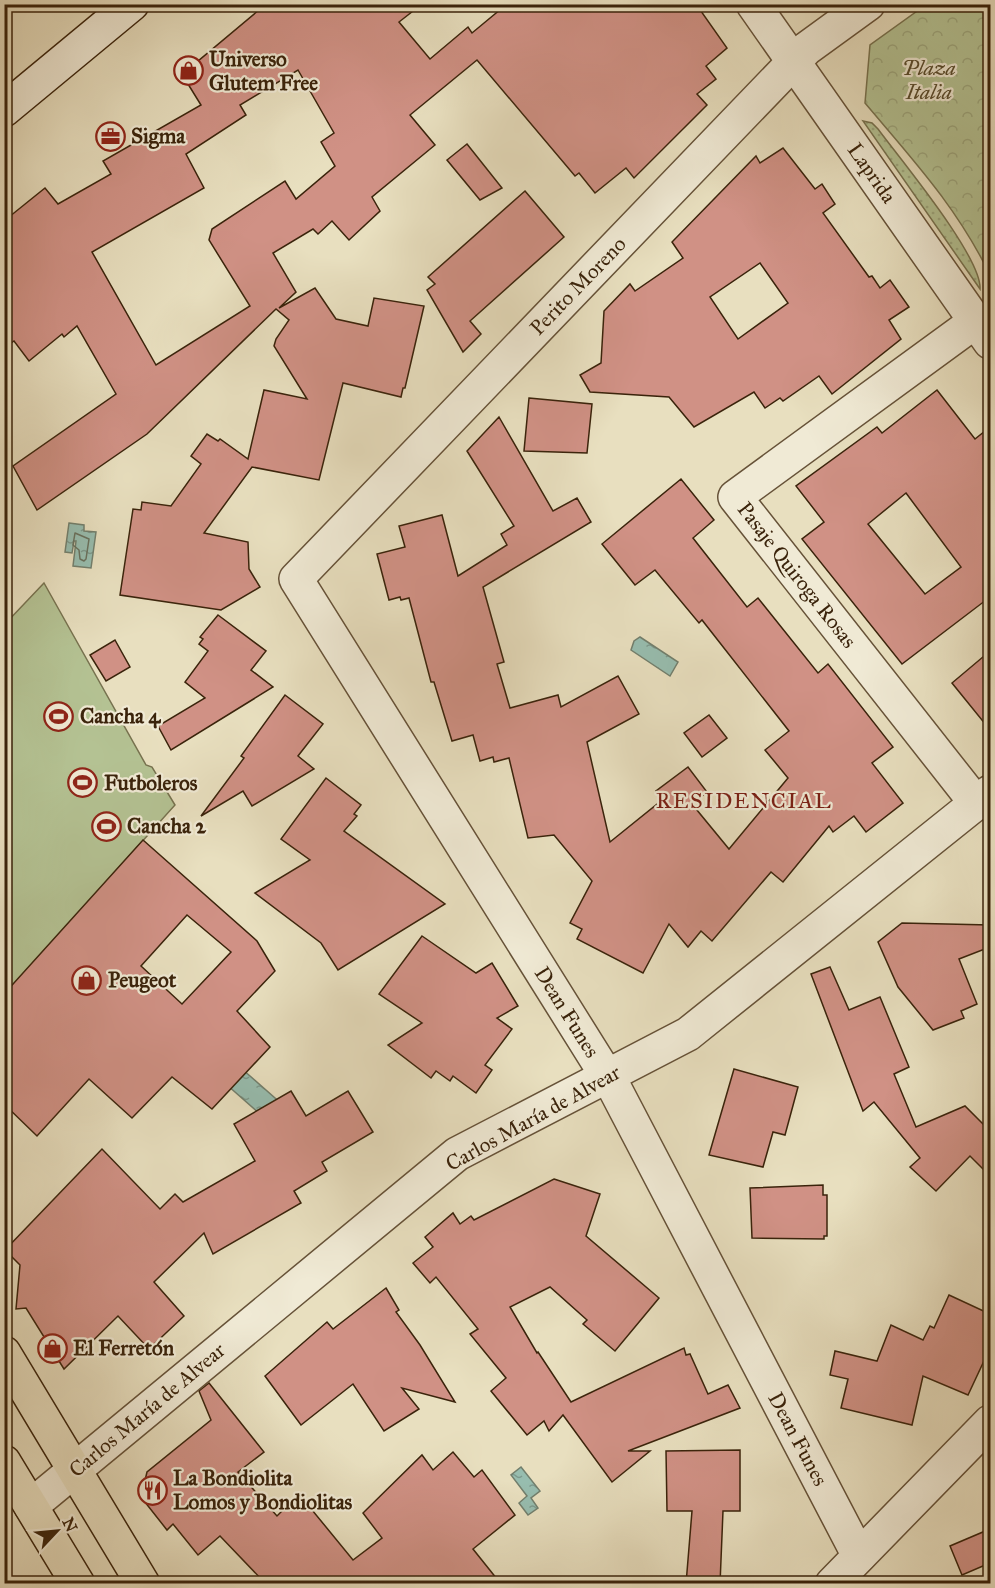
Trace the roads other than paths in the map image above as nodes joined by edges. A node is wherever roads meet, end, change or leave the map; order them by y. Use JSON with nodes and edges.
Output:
{"nodes":[{"id":1,"x":132,"y":4,"type":"edge"},
{"id":2,"x":753,"y":4,"type":"edge"},
{"id":3,"x":868,"y":4,"type":"edge"},
{"id":4,"x":793,"y":62,"type":"junction"},
{"id":5,"x":4,"y":110,"type":"edge"},
{"id":6,"x":983,"y":331,"type":"edge"},
{"id":7,"x":296,"y":579,"type":"joint"},
{"id":8,"x":983,"y":798,"type":"edge"},
{"id":9,"x":607,"y":1076,"type":"junction"},
{"id":10,"x":4,"y":1353,"type":"edge"},
{"id":11,"x":990,"y":1422,"type":"edge"},
{"id":12,"x":4,"y":1462,"type":"edge"},
{"id":13,"x":75,"y":1470,"type":"junction"},
{"id":14,"x":31,"y":1506,"type":"junction"},
{"id":15,"x":859,"y":1556,"type":"junction"},
{"id":16,"x":78,"y":1584,"type":"edge"},
{"id":17,"x":143,"y":1584,"type":"edge"},
{"id":18,"x":832,"y":1584,"type":"edge"}],
"edges":[{"from":1,"to":5,"type":"street"},
{"from":2,"to":4,"type":"street","name":"Laprida"},
{"from":3,"to":4,"type":"street","name":"Perito Moreno"},
{"from":4,"to":6,"type":"street","name":"Laprida"},
{"from":4,"to":7,"type":"street","name":"Perito Moreno"},
{"from":6,"to":8,"type":"street","name":"Pasaje Quiroga Rosas"},
{"from":7,"to":9,"type":"street","name":"Dean Funes"},
{"from":8,"to":9,"type":"street","name":"Carlos María de Alvear"},
{"from":9,"to":13,"type":"street","name":"Carlos María de Alvear"},
{"from":9,"to":15,"type":"street","name":"Dean Funes"},
{"from":10,"to":13,"type":"main road"},
{"from":11,"to":15,"type":"street"},
{"from":12,"to":14,"type":"main road"},
{"from":13,"to":14,"type":"street","name":"Carlos María de Alvear"},
{"from":13,"to":17,"type":"main road"},
{"from":14,"to":16,"type":"main road"},
{"from":15,"to":18,"type":"street"}]}
